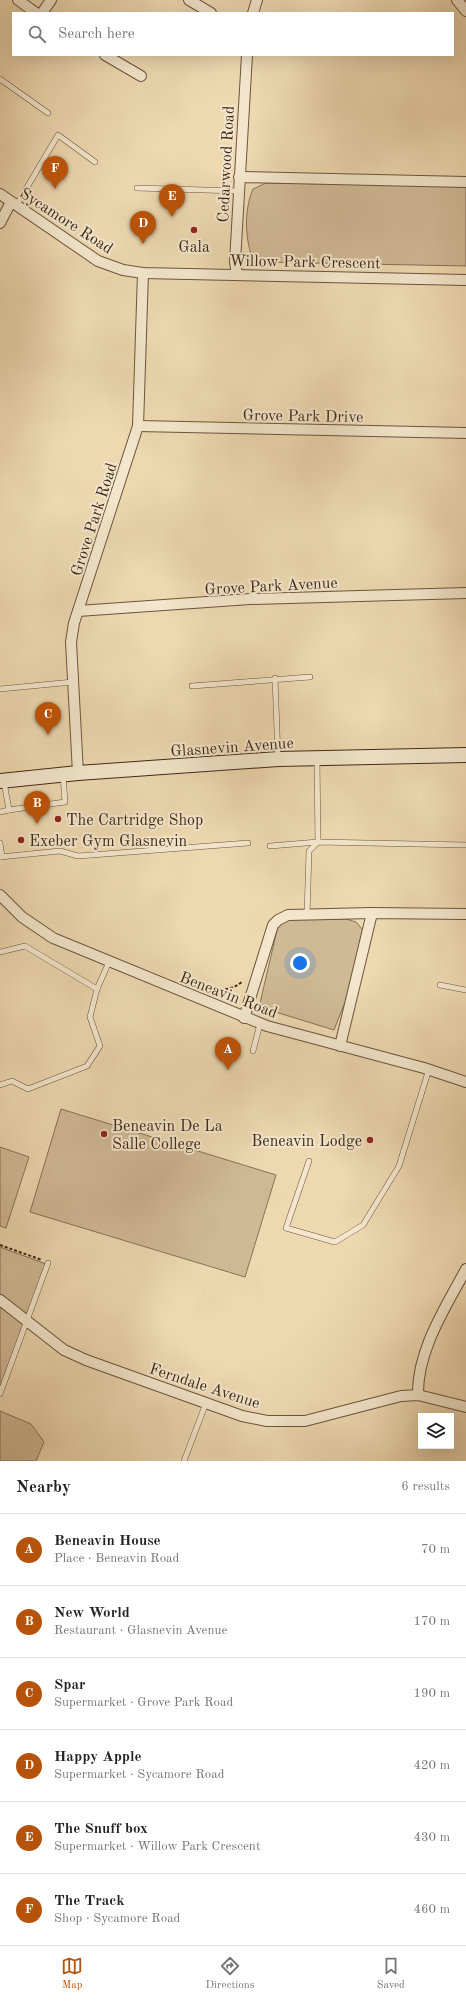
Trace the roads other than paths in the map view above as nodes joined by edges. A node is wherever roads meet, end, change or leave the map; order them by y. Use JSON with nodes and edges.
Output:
{"nodes":[{"id":1,"x":18,"y":0,"type":"edge"},
{"id":2,"x":51,"y":0,"type":"edge"},
{"id":3,"x":189,"y":0,"type":"edge"},
{"id":4,"x":257,"y":0,"type":"edge"},
{"id":5,"x":457,"y":0,"type":"edge"},
{"id":6,"x":466,"y":11,"type":"edge"},
{"id":7,"x":35,"y":12,"type":"edge"},
{"id":8,"x":43,"y":12,"type":"edge"},
{"id":9,"x":209,"y":12,"type":"edge"},
{"id":10,"x":253,"y":12,"type":"edge"},
{"id":11,"x":107,"y":56,"type":"edge"},
{"id":12,"x":247,"y":56,"type":"edge"},
{"id":13,"x":141,"y":76,"type":"dead end"},
{"id":14,"x":0,"y":79,"type":"edge"},
{"id":15,"x":48,"y":113,"type":"dead end"},
{"id":16,"x":95,"y":162,"type":"dead end"},
{"id":17,"x":239,"y":177,"type":"junction"},
{"id":18,"x":466,"y":182,"type":"edge"},
{"id":19,"x":137,"y":188,"type":"dead end"},
{"id":20,"x":238,"y":191,"type":"junction"},
{"id":21,"x":0,"y":194,"type":"edge"},
{"id":22,"x":13,"y":204,"type":"junction"},
{"id":23,"x":0,"y":223,"type":"edge"},
{"id":24,"x":143,"y":273,"type":"junction"},
{"id":25,"x":237,"y":274,"type":"junction"},
{"id":26,"x":466,"y":280,"type":"edge"},
{"id":27,"x":138,"y":426,"type":"junction"},
{"id":28,"x":466,"y":433,"type":"edge"},
{"id":29,"x":466,"y":593,"type":"edge"},
{"id":30,"x":78,"y":611,"type":"junction"},
{"id":31,"x":310,"y":677,"type":"dead end"},
{"id":32,"x":275,"y":678,"type":"junction"},
{"id":33,"x":73,"y":682,"type":"junction"},
{"id":34,"x":192,"y":686,"type":"dead end"},
{"id":35,"x":0,"y":689,"type":"edge"},
{"id":36,"x":466,"y":755,"type":"edge"},
{"id":37,"x":317,"y":758,"type":"junction"},
{"id":38,"x":278,"y":759,"type":"junction"},
{"id":39,"x":78,"y":773,"type":"junction"},
{"id":40,"x":64,"y":774,"type":"junction"},
{"id":41,"x":2,"y":781,"type":"edge"},
{"id":42,"x":9,"y":810,"type":"junction"},
{"id":43,"x":0,"y":812,"type":"edge"},
{"id":44,"x":318,"y":842,"type":"junction"},
{"id":45,"x":0,"y":843,"type":"edge"},
{"id":46,"x":248,"y":843,"type":"dead end"},
{"id":47,"x":466,"y":845,"type":"edge"},
{"id":48,"x":270,"y":846,"type":"dead end"},
{"id":49,"x":1,"y":857,"type":"edge"},
{"id":50,"x":0,"y":895,"type":"edge"},
{"id":51,"x":372,"y":913,"type":"junction"},
{"id":52,"x":466,"y":914,"type":"edge"},
{"id":53,"x":307,"y":915,"type":"junction"},
{"id":54,"x":0,"y":952,"type":"edge"},
{"id":55,"x":110,"y":962,"type":"junction"},
{"id":56,"x":440,"y":985,"type":"dead end"},
{"id":57,"x":97,"y":989,"type":"junction"},
{"id":58,"x":466,"y":990,"type":"edge"},
{"id":59,"x":244,"y":1018,"type":"junction"},
{"id":60,"x":260,"y":1024,"type":"junction"},
{"id":61,"x":340,"y":1046,"type":"junction"},
{"id":62,"x":254,"y":1051,"type":"dead end"},
{"id":63,"x":429,"y":1069,"type":"junction"},
{"id":64,"x":466,"y":1082,"type":"edge"},
{"id":65,"x":0,"y":1085,"type":"edge"},
{"id":66,"x":309,"y":1161,"type":"dead end"},
{"id":67,"x":48,"y":1263,"type":"road end"},
{"id":68,"x":466,"y":1269,"type":"edge"},
{"id":69,"x":0,"y":1300,"type":"edge"},
{"id":70,"x":27,"y":1322,"type":"junction"},
{"id":71,"x":0,"y":1394,"type":"edge"},
{"id":72,"x":418,"y":1395,"type":"junction"},
{"id":73,"x":206,"y":1403,"type":"junction"},
{"id":74,"x":466,"y":1407,"type":"edge"},
{"id":75,"x":184,"y":1461,"type":"edge"}],
"edges":[{"from":1,"to":7,"type":"street"},
{"from":2,"to":8,"type":"street"},
{"from":3,"to":9,"type":"street"},
{"from":4,"to":10,"type":"street"},
{"from":5,"to":6,"type":"street"},
{"from":11,"to":13,"type":"street"},
{"from":12,"to":17,"type":"street","name":"Cedarwood Road"},
{"from":14,"to":15,"type":"lane"},
{"from":16,"to":22,"type":"lane"},
{"from":17,"to":18,"type":"street"},
{"from":17,"to":20,"type":"street","name":"Cedarwood Road"},
{"from":19,"to":20,"type":"lane"},
{"from":20,"to":25,"type":"street","name":"Cedarwood Road"},
{"from":21,"to":22,"type":"street","name":"Sycamore Road"},
{"from":22,"to":23,"type":"street"},
{"from":22,"to":24,"type":"street","name":"Sycamore Road"},
{"from":24,"to":25,"type":"street","name":"Willow Park Crescent"},
{"from":24,"to":27,"type":"street","name":"Grove Park Road"},
{"from":25,"to":26,"type":"street","name":"Willow Park Crescent"},
{"from":27,"to":28,"type":"street","name":"Grove Park Drive"},
{"from":27,"to":30,"type":"street","name":"Grove Park Road"},
{"from":29,"to":30,"type":"street","name":"Grove Park Avenue"},
{"from":30,"to":33,"type":"street","name":"Grove Park Road"},
{"from":31,"to":32,"type":"lane"},
{"from":32,"to":34,"type":"lane"},
{"from":32,"to":38,"type":"lane"},
{"from":33,"to":35,"type":"lane"},
{"from":33,"to":39,"type":"street","name":"Grove Park Road"},
{"from":36,"to":37,"type":"main road","name":"Glasnevin Avenue"},
{"from":37,"to":38,"type":"main road","name":"Glasnevin Avenue"},
{"from":37,"to":44,"type":"lane"},
{"from":38,"to":39,"type":"main road","name":"Glasnevin Avenue"},
{"from":39,"to":40,"type":"main road","name":"Glasnevin Avenue"},
{"from":40,"to":41,"type":"main road","name":"Glasnevin Avenue"},
{"from":40,"to":42,"type":"lane"},
{"from":41,"to":42,"type":"lane"},
{"from":42,"to":43,"type":"lane"},
{"from":44,"to":47,"type":"lane"},
{"from":44,"to":48,"type":"lane"},
{"from":44,"to":53,"type":"lane"},
{"from":45,"to":49,"type":"lane"},
{"from":46,"to":49,"type":"lane"},
{"from":50,"to":55,"type":"street","name":"Beneavin Road"},
{"from":51,"to":52,"type":"street"},
{"from":51,"to":53,"type":"street"},
{"from":51,"to":61,"type":"street"},
{"from":53,"to":59,"type":"street"},
{"from":54,"to":57,"type":"lane"},
{"from":55,"to":57,"type":"lane"},
{"from":55,"to":59,"type":"street","name":"Beneavin Road"},
{"from":56,"to":58,"type":"lane"},
{"from":57,"to":65,"type":"lane"},
{"from":59,"to":60,"type":"street","name":"Beneavin Road"},
{"from":60,"to":61,"type":"street","name":"Beneavin Road"},
{"from":60,"to":62,"type":"lane"},
{"from":61,"to":63,"type":"street","name":"Beneavin Road"},
{"from":63,"to":64,"type":"street","name":"Beneavin Road"},
{"from":63,"to":66,"type":"lane"},
{"from":67,"to":70,"type":"lane"},
{"from":68,"to":72,"type":"street"},
{"from":69,"to":70,"type":"street","name":"Ferndale Avenue"},
{"from":70,"to":71,"type":"lane"},
{"from":70,"to":73,"type":"street","name":"Ferndale Avenue"},
{"from":72,"to":73,"type":"street","name":"Ferndale Avenue"},
{"from":72,"to":74,"type":"street","name":"Ferndale Avenue"},
{"from":73,"to":75,"type":"lane"}]}
